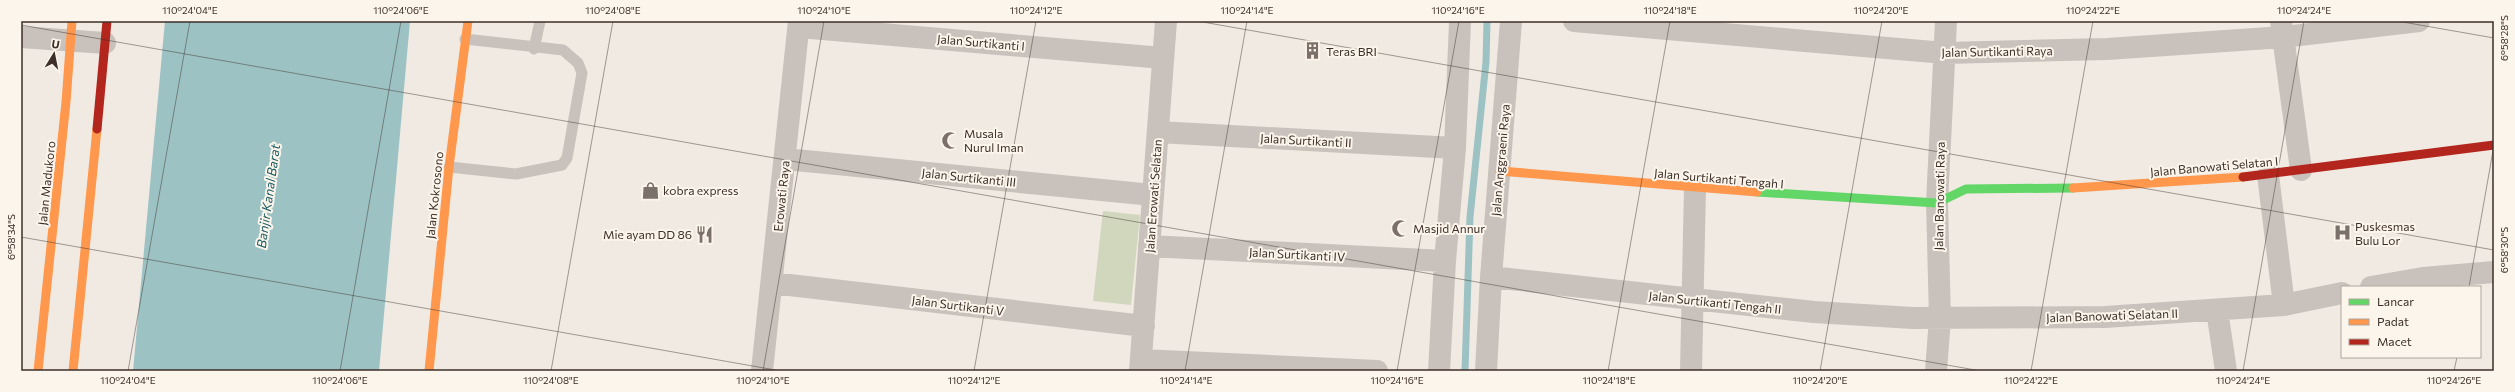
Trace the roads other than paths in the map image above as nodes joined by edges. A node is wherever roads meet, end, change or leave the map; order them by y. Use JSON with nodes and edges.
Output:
{"nodes":[{"id":1,"x":107,"y":21,"type":"edge"},
{"id":2,"x":468,"y":21,"type":"edge"},
{"id":3,"x":540,"y":21,"type":"edge"},
{"id":4,"x":1166,"y":21,"type":"edge"},
{"id":5,"x":1460,"y":21,"type":"edge"},
{"id":6,"x":1511,"y":21,"type":"edge"},
{"id":7,"x":1574,"y":21,"type":"edge"},
{"id":8,"x":1946,"y":21,"type":"edge"},
{"id":9,"x":2419,"y":21,"type":"edge"},
{"id":10,"x":799,"y":24,"type":"edge"},
{"id":11,"x":2282,"y":29,"type":"edge"},
{"id":12,"x":71,"y":30,"type":"edge"},
{"id":13,"x":21,"y":37,"type":"edge"},
{"id":14,"x":465,"y":39,"type":"junction"},
{"id":15,"x":105,"y":43,"type":"junction"},
{"id":16,"x":534,"y":48,"type":"junction"},
{"id":17,"x":1945,"y":53,"type":"junction"},
{"id":18,"x":1163,"y":58,"type":"junction"},
{"id":19,"x":1158,"y":132,"type":"junction"},
{"id":20,"x":2494,"y":145,"type":"edge"},
{"id":21,"x":1455,"y":148,"type":"junction"},
{"id":22,"x":785,"y":159,"type":"junction"},
{"id":23,"x":448,"y":167,"type":"junction"},
{"id":24,"x":2301,"y":170,"type":"junction"},
{"id":25,"x":1500,"y":171,"type":"junction"},
{"id":26,"x":2268,"y":175,"type":"junction"},
{"id":27,"x":1695,"y":188,"type":"junction"},
{"id":28,"x":1153,"y":195,"type":"junction"},
{"id":29,"x":1937,"y":203,"type":"junction"},
{"id":30,"x":1149,"y":246,"type":"junction"},
{"id":31,"x":1445,"y":261,"type":"junction"},
{"id":32,"x":2494,"y":272,"type":"edge"},
{"id":33,"x":1491,"y":277,"type":"junction"},
{"id":34,"x":772,"y":283,"type":"junction"},
{"id":35,"x":2377,"y":286,"type":"edge"},
{"id":36,"x":2341,"y":293,"type":"edge"},
{"id":37,"x":1691,"y":299,"type":"junction"},
{"id":38,"x":2284,"y":305,"type":"junction"},
{"id":39,"x":2218,"y":310,"type":"junction"},
{"id":40,"x":1940,"y":318,"type":"junction"},
{"id":41,"x":1144,"y":326,"type":"junction"},
{"id":42,"x":1141,"y":366,"type":"edge"},
{"id":43,"x":38,"y":371,"type":"edge"},
{"id":44,"x":74,"y":371,"type":"edge"},
{"id":45,"x":429,"y":371,"type":"edge"},
{"id":46,"x":762,"y":371,"type":"edge"},
{"id":47,"x":1378,"y":371,"type":"edge"},
{"id":48,"x":1439,"y":371,"type":"edge"},
{"id":49,"x":1486,"y":371,"type":"edge"},
{"id":50,"x":1691,"y":371,"type":"edge"},
{"id":51,"x":1936,"y":371,"type":"edge"},
{"id":52,"x":2226,"y":371,"type":"edge"}],
"edges":[{"from":1,"to":15,"type":"street"},
{"from":2,"to":14,"type":"street","name":"Jalan Kokrosono"},
{"from":3,"to":16,"type":"lane"},
{"from":4,"to":18,"type":"street","name":"Jalan Erowati Selatan"},
{"from":5,"to":21,"type":"street"},
{"from":6,"to":25,"type":"street","name":"Jalan Anggraeni Raya"},
{"from":7,"to":17,"type":"street","name":"Jalan Surtikanti Raya"},
{"from":8,"to":17,"type":"street","name":"Jalan Banowati Raya"},
{"from":9,"to":11,"type":"street","name":"Jalan Surtikanti Raya"},
{"from":10,"to":18,"type":"street","name":"Jalan Surtikanti I"},
{"from":10,"to":22,"type":"street","name":"Erowati Raya"},
{"from":11,"to":17,"type":"street","name":"Jalan Surtikanti Raya"},
{"from":11,"to":24,"type":"street"},
{"from":12,"to":13,"type":"street"},
{"from":12,"to":15,"type":"street"},
{"from":12,"to":43,"type":"street","name":"Jalan Madukoro"},
{"from":14,"to":16,"type":"lane"},
{"from":14,"to":23,"type":"street","name":"Jalan Kokrosono"},
{"from":15,"to":44,"type":"street"},
{"from":16,"to":23,"type":"lane"},
{"from":17,"to":29,"type":"street","name":"Jalan Banowati Raya"},
{"from":18,"to":19,"type":"street","name":"Jalan Erowati Selatan"},
{"from":19,"to":21,"type":"street","name":"Jalan Surtikanti II"},
{"from":19,"to":28,"type":"street","name":"Jalan Erowati Selatan"},
{"from":20,"to":24,"type":"street","name":"Jalan Banowati Selatan I"},
{"from":21,"to":31,"type":"street"},
{"from":22,"to":28,"type":"street","name":"Jalan Surtikanti III"},
{"from":22,"to":34,"type":"street","name":"Erowati Raya"},
{"from":23,"to":45,"type":"street","name":"Jalan Kokrosono"},
{"from":24,"to":26,"type":"street","name":"Jalan Banowati Selatan I"},
{"from":25,"to":27,"type":"street","name":"Jalan Surtikanti Tengah I"},
{"from":25,"to":33,"type":"street","name":"Jalan Anggraeni Raya"},
{"from":26,"to":29,"type":"street","name":"Jalan Banowati Selatan I"},
{"from":26,"to":38,"type":"street"},
{"from":27,"to":29,"type":"street","name":"Jalan Surtikanti Tengah I"},
{"from":27,"to":37,"type":"street"},
{"from":28,"to":30,"type":"street","name":"Jalan Erowati Selatan"},
{"from":29,"to":40,"type":"street","name":"Jalan Banowati Raya"},
{"from":30,"to":31,"type":"street","name":"Jalan Surtikanti IV"},
{"from":30,"to":41,"type":"street","name":"Jalan Erowati Selatan"},
{"from":31,"to":48,"type":"street"},
{"from":32,"to":35,"type":"street"},
{"from":33,"to":37,"type":"street","name":"Jalan Surtikanti Tengah II"},
{"from":33,"to":49,"type":"street","name":"Jalan Anggraeni Raya"},
{"from":34,"to":41,"type":"street","name":"Jalan Surtikanti V"},
{"from":34,"to":46,"type":"street","name":"Erowati Raya"},
{"from":36,"to":38,"type":"street","name":"Jalan Banowati Selatan II"},
{"from":37,"to":40,"type":"street","name":"Jalan Surtikanti Tengah II"},
{"from":37,"to":50,"type":"street"},
{"from":38,"to":39,"type":"street","name":"Jalan Banowati Selatan II"},
{"from":39,"to":40,"type":"street","name":"Jalan Banowati Selatan II"},
{"from":39,"to":52,"type":"street"},
{"from":40,"to":51,"type":"street","name":"Jalan Banowati Raya"},
{"from":41,"to":42,"type":"street","name":"Jalan Erowati Selatan"},
{"from":42,"to":47,"type":"street"}]}
